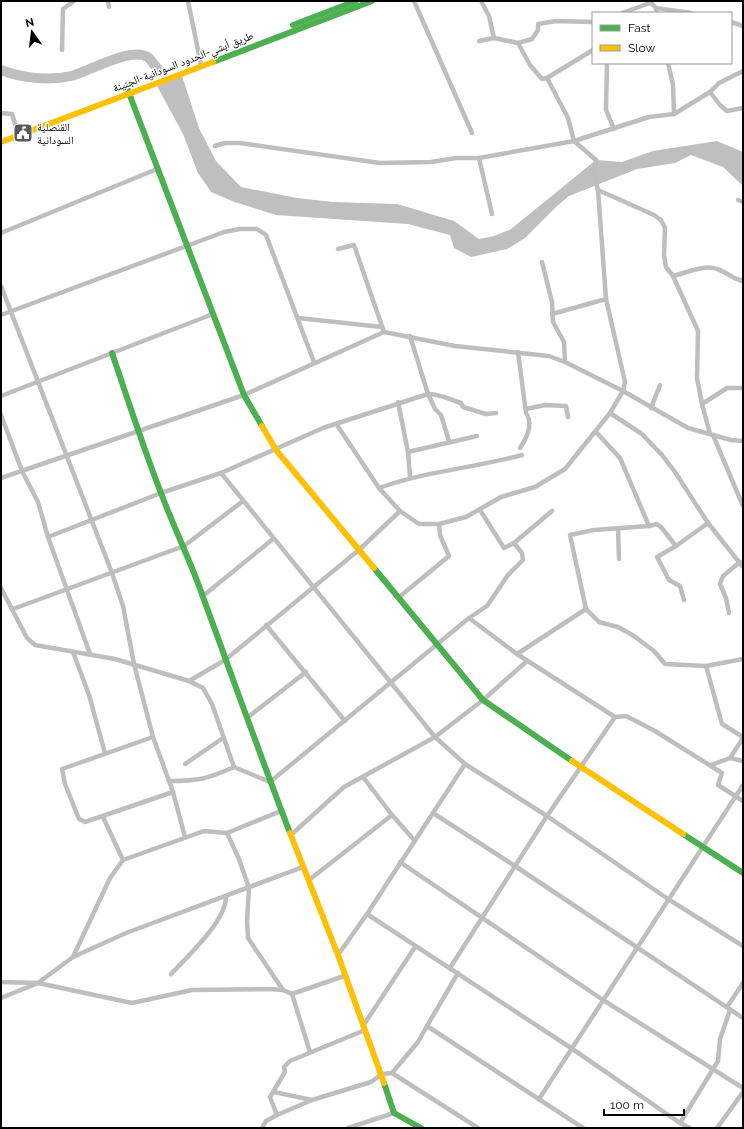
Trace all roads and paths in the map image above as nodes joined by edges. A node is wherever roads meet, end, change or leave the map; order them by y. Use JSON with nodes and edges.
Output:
{"nodes":[{"id":1,"x":74,"y":1,"type":"edge"},
{"id":2,"x":108,"y":1,"type":"edge"},
{"id":3,"x":188,"y":1,"type":"edge"},
{"id":4,"x":336,"y":1,"type":"edge"},
{"id":5,"x":356,"y":1,"type":"edge"},
{"id":6,"x":372,"y":1,"type":"edge"},
{"id":7,"x":414,"y":1,"type":"edge"},
{"id":8,"x":481,"y":1,"type":"edge"},
{"id":9,"x":649,"y":2,"type":"edge"},
{"id":10,"x":66,"y":3,"type":"edge"},
{"id":11,"x":109,"y":7,"type":"dead end"},
{"id":12,"x":340,"y":7,"type":"junction"},
{"id":13,"x":657,"y":10,"type":"edge"},
{"id":14,"x":624,"y":12,"type":"edge"},
{"id":15,"x":680,"y":12,"type":"edge"},
{"id":16,"x":592,"y":22,"type":"edge"},
{"id":17,"x":732,"y":22,"type":"edge"},
{"id":18,"x":743,"y":26,"type":"edge"},
{"id":19,"x":494,"y":38,"type":"junction"},
{"id":20,"x":479,"y":41,"type":"dead end"},
{"id":21,"x":518,"y":43,"type":"junction"},
{"id":22,"x":240,"y":48,"type":"junction"},
{"id":23,"x":62,"y":50,"type":"dead end"},
{"id":24,"x":592,"y":51,"type":"edge"},
{"id":25,"x":200,"y":63,"type":"junction"},
{"id":26,"x":607,"y":64,"type":"edge"},
{"id":27,"x":668,"y":64,"type":"edge"},
{"id":28,"x":743,"y":71,"type":"edge"},
{"id":29,"x":547,"y":78,"type":"junction"},
{"id":30,"x":128,"y":91,"type":"junction"},
{"id":31,"x":710,"y":92,"type":"junction"},
{"id":32,"x":743,"y":108,"type":"edge"},
{"id":33,"x":1,"y":113,"type":"edge"},
{"id":34,"x":674,"y":114,"type":"junction"},
{"id":35,"x":614,"y":129,"type":"junction"},
{"id":36,"x":17,"y":130,"type":"junction"},
{"id":37,"x":472,"y":133,"type":"dead end"},
{"id":38,"x":1,"y":136,"type":"edge"},
{"id":39,"x":574,"y":141,"type":"junction"},
{"id":40,"x":1,"y":142,"type":"edge"},
{"id":41,"x":215,"y":146,"type":"dead end"},
{"id":42,"x":479,"y":158,"type":"junction"},
{"id":43,"x":157,"y":169,"type":"junction"},
{"id":44,"x":598,"y":190,"type":"junction"},
{"id":45,"x":492,"y":214,"type":"dead end"},
{"id":46,"x":1,"y":233,"type":"edge"},
{"id":47,"x":187,"y":244,"type":"junction"},
{"id":48,"x":338,"y":249,"type":"dead end"},
{"id":49,"x":542,"y":262,"type":"dead end"},
{"id":50,"x":673,"y":276,"type":"junction"},
{"id":51,"x":743,"y":281,"type":"edge"},
{"id":52,"x":1,"y":286,"type":"edge"},
{"id":53,"x":606,"y":300,"type":"junction"},
{"id":54,"x":11,"y":311,"type":"junction"},
{"id":55,"x":213,"y":314,"type":"junction"},
{"id":56,"x":552,"y":314,"type":"junction"},
{"id":57,"x":1,"y":315,"type":"edge"},
{"id":58,"x":298,"y":318,"type":"junction"},
{"id":59,"x":383,"y":329,"type":"junction"},
{"id":60,"x":410,"y":336,"type":"junction"},
{"id":61,"x":518,"y":352,"type":"junction"},
{"id":62,"x":112,"y":353,"type":"junction"},
{"id":63,"x":314,"y":362,"type":"junction"},
{"id":64,"x":565,"y":362,"type":"junction"},
{"id":65,"x":39,"y":381,"type":"junction"},
{"id":66,"x":660,"y":385,"type":"dead end"},
{"id":67,"x":743,"y":388,"type":"edge"},
{"id":68,"x":623,"y":391,"type":"junction"},
{"id":69,"x":428,"y":394,"type":"junction"},
{"id":70,"x":244,"y":395,"type":"junction"},
{"id":71,"x":1,"y":396,"type":"edge"},
{"id":72,"x":398,"y":402,"type":"junction"},
{"id":73,"x":702,"y":404,"type":"junction"},
{"id":74,"x":651,"y":408,"type":"junction"},
{"id":75,"x":526,"y":409,"type":"junction"},
{"id":76,"x":496,"y":413,"type":"dead end"},
{"id":77,"x":610,"y":413,"type":"junction"},
{"id":78,"x":1,"y":415,"type":"edge"},
{"id":79,"x":568,"y":417,"type":"dead end"},
{"id":80,"x":337,"y":425,"type":"junction"},
{"id":81,"x":139,"y":432,"type":"junction"},
{"id":82,"x":596,"y":432,"type":"junction"},
{"id":83,"x":712,"y":434,"type":"junction"},
{"id":84,"x":477,"y":436,"type":"dead end"},
{"id":85,"x":449,"y":441,"type":"junction"},
{"id":86,"x":743,"y":441,"type":"edge"},
{"id":87,"x":520,"y":448,"type":"dead end"},
{"id":88,"x":276,"y":450,"type":"junction"},
{"id":89,"x":408,"y":452,"type":"junction"},
{"id":90,"x":522,"y":455,"type":"dead end"},
{"id":91,"x":67,"y":456,"type":"junction"},
{"id":92,"x":22,"y":471,"type":"junction"},
{"id":93,"x":221,"y":473,"type":"junction"},
{"id":94,"x":410,"y":477,"type":"junction"},
{"id":95,"x":1,"y":478,"type":"edge"},
{"id":96,"x":379,"y":488,"type":"junction"},
{"id":97,"x":161,"y":493,"type":"junction"},
{"id":98,"x":243,"y":501,"type":"junction"},
{"id":99,"x":743,"y":506,"type":"edge"},
{"id":100,"x":480,"y":510,"type":"junction"},
{"id":101,"x":400,"y":511,"type":"junction"},
{"id":102,"x":552,"y":511,"type":"dead end"},
{"id":103,"x":92,"y":520,"type":"junction"},
{"id":104,"x":708,"y":523,"type":"junction"},
{"id":105,"x":439,"y":524,"type":"junction"},
{"id":106,"x":649,"y":526,"type":"junction"},
{"id":107,"x":618,"y":528,"type":"junction"},
{"id":108,"x":48,"y":537,"type":"junction"},
{"id":109,"x":273,"y":540,"type":"junction"},
{"id":110,"x":514,"y":543,"type":"junction"},
{"id":111,"x":184,"y":546,"type":"junction"},
{"id":112,"x":676,"y":546,"type":"junction"},
{"id":113,"x":360,"y":549,"type":"junction"},
{"id":114,"x":619,"y":559,"type":"dead end"},
{"id":115,"x":740,"y":562,"type":"junction"},
{"id":116,"x":743,"y":567,"type":"edge"},
{"id":117,"x":112,"y":572,"type":"junction"},
{"id":118,"x":312,"y":587,"type":"junction"},
{"id":119,"x":1,"y":588,"type":"edge"},
{"id":120,"x":67,"y":590,"type":"junction"},
{"id":121,"x":204,"y":596,"type":"junction"},
{"id":122,"x":398,"y":598,"type":"junction"},
{"id":123,"x":684,"y":600,"type":"dead end"},
{"id":124,"x":13,"y":609,"type":"junction"},
{"id":125,"x":586,"y":609,"type":"junction"},
{"id":126,"x":729,"y":613,"type":"dead end"},
{"id":127,"x":470,"y":618,"type":"junction"},
{"id":128,"x":266,"y":625,"type":"junction"},
{"id":129,"x":436,"y":646,"type":"junction"},
{"id":130,"x":73,"y":652,"type":"junction"},
{"id":131,"x":90,"y":654,"type":"junction"},
{"id":132,"x":517,"y":654,"type":"junction"},
{"id":133,"x":743,"y":659,"type":"edge"},
{"id":134,"x":225,"y":660,"type":"junction"},
{"id":135,"x":528,"y":661,"type":"junction"},
{"id":136,"x":134,"y":664,"type":"junction"},
{"id":137,"x":706,"y":666,"type":"junction"},
{"id":138,"x":306,"y":672,"type":"junction"},
{"id":139,"x":189,"y":681,"type":"junction"},
{"id":140,"x":391,"y":684,"type":"junction"},
{"id":141,"x":483,"y":700,"type":"junction"},
{"id":142,"x":615,"y":717,"type":"junction"},
{"id":143,"x":248,"y":718,"type":"junction"},
{"id":144,"x":345,"y":720,"type":"junction"},
{"id":145,"x":153,"y":737,"type":"junction"},
{"id":146,"x":435,"y":737,"type":"junction"},
{"id":147,"x":743,"y":737,"type":"edge"},
{"id":148,"x":223,"y":738,"type":"junction"},
{"id":149,"x":105,"y":753,"type":"junction"},
{"id":150,"x":730,"y":758,"type":"junction"},
{"id":151,"x":743,"y":761,"type":"edge"},
{"id":152,"x":185,"y":764,"type":"dead end"},
{"id":153,"x":465,"y":764,"type":"junction"},
{"id":154,"x":710,"y":765,"type":"junction"},
{"id":155,"x":234,"y":767,"type":"junction"},
{"id":156,"x":581,"y":767,"type":"junction"},
{"id":157,"x":363,"y":776,"type":"junction"},
{"id":158,"x":169,"y":781,"type":"junction"},
{"id":159,"x":270,"y":782,"type":"junction"},
{"id":160,"x":743,"y":785,"type":"edge"},
{"id":161,"x":173,"y":792,"type":"junction"},
{"id":162,"x":736,"y":796,"type":"junction"},
{"id":163,"x":743,"y":801,"type":"edge"},
{"id":164,"x":281,"y":811,"type":"junction"},
{"id":165,"x":433,"y":813,"type":"junction"},
{"id":166,"x":392,"y":815,"type":"junction"},
{"id":167,"x":547,"y":816,"type":"junction"},
{"id":168,"x":103,"y":817,"type":"junction"},
{"id":169,"x":227,"y":833,"type":"junction"},
{"id":170,"x":292,"y":834,"type":"junction"},
{"id":171,"x":185,"y":837,"type":"junction"},
{"id":172,"x":415,"y":841,"type":"junction"},
{"id":173,"x":702,"y":846,"type":"junction"},
{"id":174,"x":123,"y":860,"type":"junction"},
{"id":175,"x":400,"y":862,"type":"junction"},
{"id":176,"x":303,"y":866,"type":"junction"},
{"id":177,"x":515,"y":866,"type":"junction"},
{"id":178,"x":743,"y":873,"type":"edge"},
{"id":179,"x":309,"y":880,"type":"junction"},
{"id":180,"x":249,"y":888,"type":"junction"},
{"id":181,"x":226,"y":896,"type":"junction"},
{"id":182,"x":668,"y":898,"type":"junction"},
{"id":183,"x":367,"y":914,"type":"junction"},
{"id":184,"x":482,"y":919,"type":"junction"},
{"id":185,"x":743,"y":946,"type":"edge"},
{"id":186,"x":415,"y":947,"type":"junction"},
{"id":187,"x":637,"y":947,"type":"junction"},
{"id":188,"x":338,"y":956,"type":"junction"},
{"id":189,"x":73,"y":958,"type":"junction"},
{"id":190,"x":450,"y":968,"type":"junction"},
{"id":191,"x":458,"y":973,"type":"junction"},
{"id":192,"x":170,"y":974,"type":"dead end"},
{"id":193,"x":344,"y":976,"type":"junction"},
{"id":194,"x":1,"y":982,"type":"edge"},
{"id":195,"x":38,"y":983,"type":"junction"},
{"id":196,"x":743,"y":983,"type":"edge"},
{"id":197,"x":284,"y":990,"type":"junction"},
{"id":198,"x":292,"y":994,"type":"junction"},
{"id":199,"x":1,"y":998,"type":"edge"},
{"id":200,"x":603,"y":1000,"type":"junction"},
{"id":201,"x":729,"y":1008,"type":"junction"},
{"id":202,"x":743,"y":1018,"type":"edge"},
{"id":203,"x":427,"y":1026,"type":"junction"},
{"id":204,"x":364,"y":1028,"type":"junction"},
{"id":205,"x":571,"y":1048,"type":"junction"},
{"id":206,"x":310,"y":1052,"type":"junction"},
{"id":207,"x":712,"y":1070,"type":"junction"},
{"id":208,"x":392,"y":1073,"type":"junction"},
{"id":209,"x":382,"y":1074,"type":"junction"},
{"id":210,"x":743,"y":1088,"type":"edge"},
{"id":211,"x":274,"y":1092,"type":"junction"},
{"id":212,"x":743,"y":1092,"type":"edge"},
{"id":213,"x":539,"y":1099,"type":"junction"},
{"id":214,"x":312,"y":1100,"type":"junction"},
{"id":215,"x":394,"y":1113,"type":"junction"},
{"id":216,"x":277,"y":1115,"type":"junction"},
{"id":217,"x":680,"y":1123,"type":"junction"},
{"id":218,"x":262,"y":1128,"type":"edge"},
{"id":219,"x":348,"y":1128,"type":"edge"},
{"id":220,"x":421,"y":1128,"type":"edge"},
{"id":221,"x":478,"y":1128,"type":"edge"},
{"id":222,"x":583,"y":1128,"type":"edge"},
{"id":223,"x":690,"y":1128,"type":"edge"},
{"id":224,"x":717,"y":1128,"type":"edge"}],
"edges":[{"from":1,"to":10,"type":"street"},
{"from":2,"to":11,"type":"street"},
{"from":3,"to":25,"type":"street"},
{"from":4,"to":12,"type":"street"},
{"from":5,"to":12,"type":"main road"},
{"from":6,"to":22,"type":"main road","name":"طريق أبشي-الحدود السودانية-الجنينة"},
{"from":7,"to":37,"type":"street"},
{"from":8,"to":19,"type":"street"},
{"from":9,"to":13,"type":"street"},
{"from":9,"to":14,"type":"street"},
{"from":10,"to":23,"type":"street"},
{"from":12,"to":22,"type":"main road"},
{"from":13,"to":15,"type":"street"},
{"from":16,"to":21,"type":"street"},
{"from":17,"to":18,"type":"street"},
{"from":19,"to":20,"type":"street"},
{"from":19,"to":21,"type":"street"},
{"from":21,"to":29,"type":"street"},
{"from":22,"to":25,"type":"main road","name":"طريق أبشي-الحدود السودانية-الجنينة"},
{"from":24,"to":29,"type":"street"},
{"from":25,"to":30,"type":"main road","name":"طريق أبشي-الحدود السودانية-الجنينة"},
{"from":26,"to":35,"type":"street"},
{"from":27,"to":34,"type":"street"},
{"from":28,"to":31,"type":"street"},
{"from":29,"to":39,"type":"street"},
{"from":30,"to":36,"type":"main road"},
{"from":30,"to":40,"type":"main road","name":"طريق أبشي-الحدود السودانية-الجنينة"},
{"from":30,"to":43,"type":"main road"},
{"from":31,"to":32,"type":"street"},
{"from":31,"to":34,"type":"street"},
{"from":33,"to":36,"type":"street"},
{"from":34,"to":35,"type":"street"},
{"from":35,"to":39,"type":"street"},
{"from":36,"to":38,"type":"main road"},
{"from":39,"to":42,"type":"street"},
{"from":39,"to":44,"type":"street"},
{"from":41,"to":42,"type":"street"},
{"from":42,"to":45,"type":"street"},
{"from":43,"to":46,"type":"street"},
{"from":43,"to":47,"type":"main road"},
{"from":44,"to":50,"type":"street"},
{"from":44,"to":53,"type":"street"},
{"from":47,"to":54,"type":"street"},
{"from":47,"to":55,"type":"main road"},
{"from":47,"to":58,"type":"street"},
{"from":48,"to":59,"type":"street"},
{"from":49,"to":56,"type":"street"},
{"from":50,"to":51,"type":"street"},
{"from":50,"to":73,"type":"street"},
{"from":52,"to":54,"type":"street"},
{"from":53,"to":56,"type":"street"},
{"from":53,"to":68,"type":"street"},
{"from":54,"to":57,"type":"street"},
{"from":54,"to":65,"type":"street"},
{"from":55,"to":62,"type":"street"},
{"from":55,"to":70,"type":"main road"},
{"from":56,"to":64,"type":"street"},
{"from":58,"to":59,"type":"street"},
{"from":58,"to":63,"type":"street"},
{"from":59,"to":60,"type":"street"},
{"from":59,"to":63,"type":"street"},
{"from":60,"to":61,"type":"street"},
{"from":60,"to":69,"type":"street"},
{"from":61,"to":64,"type":"street"},
{"from":61,"to":75,"type":"street"},
{"from":62,"to":65,"type":"street"},
{"from":62,"to":81,"type":"main road"},
{"from":63,"to":70,"type":"street"},
{"from":64,"to":68,"type":"street"},
{"from":65,"to":71,"type":"street"},
{"from":65,"to":91,"type":"street"},
{"from":66,"to":74,"type":"street"},
{"from":67,"to":73,"type":"street"},
{"from":68,"to":74,"type":"street"},
{"from":68,"to":77,"type":"street"},
{"from":69,"to":72,"type":"street"},
{"from":69,"to":76,"type":"street"},
{"from":69,"to":85,"type":"street"},
{"from":70,"to":81,"type":"street"},
{"from":70,"to":88,"type":"main road"},
{"from":72,"to":80,"type":"street"},
{"from":72,"to":89,"type":"street"},
{"from":73,"to":83,"type":"street"},
{"from":74,"to":83,"type":"street"},
{"from":75,"to":79,"type":"street"},
{"from":75,"to":87,"type":"street"},
{"from":77,"to":82,"type":"street"},
{"from":77,"to":104,"type":"street"},
{"from":78,"to":92,"type":"street"},
{"from":80,"to":88,"type":"street"},
{"from":80,"to":96,"type":"street"},
{"from":81,"to":91,"type":"street"},
{"from":81,"to":97,"type":"main road"},
{"from":82,"to":100,"type":"street"},
{"from":82,"to":106,"type":"street"},
{"from":83,"to":86,"type":"street"},
{"from":83,"to":99,"type":"street"},
{"from":84,"to":85,"type":"street"},
{"from":85,"to":89,"type":"street"},
{"from":88,"to":93,"type":"street"},
{"from":88,"to":113,"type":"main road"},
{"from":89,"to":94,"type":"street"},
{"from":90,"to":94,"type":"street"},
{"from":91,"to":92,"type":"street"},
{"from":91,"to":103,"type":"street"},
{"from":92,"to":95,"type":"street"},
{"from":92,"to":108,"type":"street"},
{"from":93,"to":97,"type":"street"},
{"from":93,"to":98,"type":"street"},
{"from":94,"to":96,"type":"street"},
{"from":96,"to":101,"type":"street"},
{"from":97,"to":103,"type":"street"},
{"from":97,"to":111,"type":"main road"},
{"from":98,"to":109,"type":"street"},
{"from":98,"to":111,"type":"street"},
{"from":100,"to":105,"type":"street"},
{"from":100,"to":110,"type":"street"},
{"from":101,"to":105,"type":"street"},
{"from":101,"to":113,"type":"street"},
{"from":102,"to":110,"type":"street"},
{"from":103,"to":108,"type":"street"},
{"from":103,"to":117,"type":"street"},
{"from":104,"to":112,"type":"street"},
{"from":104,"to":115,"type":"street"},
{"from":105,"to":122,"type":"street"},
{"from":106,"to":107,"type":"street"},
{"from":106,"to":112,"type":"street"},
{"from":107,"to":114,"type":"street"},
{"from":107,"to":125,"type":"street"},
{"from":108,"to":120,"type":"street"},
{"from":109,"to":118,"type":"street"},
{"from":109,"to":121,"type":"street"},
{"from":110,"to":127,"type":"street"},
{"from":111,"to":117,"type":"street"},
{"from":111,"to":121,"type":"main road"},
{"from":112,"to":123,"type":"street"},
{"from":113,"to":118,"type":"street"},
{"from":113,"to":122,"type":"main road"},
{"from":115,"to":116,"type":"street"},
{"from":115,"to":126,"type":"street"},
{"from":117,"to":120,"type":"street"},
{"from":117,"to":136,"type":"street"},
{"from":118,"to":128,"type":"street"},
{"from":118,"to":140,"type":"street"},
{"from":119,"to":124,"type":"street"},
{"from":120,"to":124,"type":"street"},
{"from":120,"to":131,"type":"street"},
{"from":121,"to":134,"type":"main road"},
{"from":122,"to":129,"type":"main road"},
{"from":124,"to":130,"type":"street"},
{"from":125,"to":132,"type":"street"},
{"from":125,"to":137,"type":"street"},
{"from":127,"to":129,"type":"street"},
{"from":127,"to":132,"type":"street"},
{"from":128,"to":134,"type":"street"},
{"from":128,"to":138,"type":"street"},
{"from":129,"to":140,"type":"street"},
{"from":129,"to":141,"type":"main road"},
{"from":130,"to":131,"type":"street"},
{"from":130,"to":149,"type":"street"},
{"from":131,"to":136,"type":"street"},
{"from":132,"to":135,"type":"street"},
{"from":133,"to":137,"type":"street"},
{"from":134,"to":139,"type":"street"},
{"from":134,"to":143,"type":"main road"},
{"from":135,"to":141,"type":"street"},
{"from":135,"to":142,"type":"street"},
{"from":136,"to":139,"type":"street"},
{"from":136,"to":145,"type":"street"},
{"from":137,"to":147,"type":"street"},
{"from":138,"to":143,"type":"street"},
{"from":138,"to":144,"type":"street"},
{"from":139,"to":148,"type":"street"},
{"from":140,"to":144,"type":"street"},
{"from":140,"to":146,"type":"street"},
{"from":141,"to":146,"type":"street"},
{"from":141,"to":156,"type":"main road"},
{"from":142,"to":154,"type":"street"},
{"from":142,"to":156,"type":"street"},
{"from":143,"to":159,"type":"main road"},
{"from":144,"to":159,"type":"street"},
{"from":145,"to":149,"type":"street"},
{"from":145,"to":158,"type":"street"},
{"from":146,"to":153,"type":"street"},
{"from":146,"to":157,"type":"street"},
{"from":147,"to":150,"type":"street"},
{"from":148,"to":152,"type":"street"},
{"from":148,"to":155,"type":"street"},
{"from":149,"to":168,"type":"street"},
{"from":150,"to":151,"type":"street"},
{"from":150,"to":154,"type":"street"},
{"from":153,"to":165,"type":"street"},
{"from":153,"to":167,"type":"street"},
{"from":154,"to":162,"type":"street"},
{"from":155,"to":158,"type":"street"},
{"from":155,"to":159,"type":"street"},
{"from":156,"to":167,"type":"street"},
{"from":156,"to":173,"type":"main road"},
{"from":157,"to":166,"type":"street"},
{"from":157,"to":170,"type":"street"},
{"from":158,"to":161,"type":"street"},
{"from":159,"to":164,"type":"main road"},
{"from":160,"to":162,"type":"street"},
{"from":161,"to":168,"type":"street"},
{"from":161,"to":171,"type":"street"},
{"from":162,"to":163,"type":"street"},
{"from":162,"to":173,"type":"street"},
{"from":164,"to":169,"type":"street"},
{"from":164,"to":170,"type":"main road"},
{"from":165,"to":172,"type":"street"},
{"from":165,"to":177,"type":"street"},
{"from":166,"to":172,"type":"street"},
{"from":166,"to":179,"type":"street"},
{"from":167,"to":177,"type":"street"},
{"from":167,"to":182,"type":"street"},
{"from":168,"to":174,"type":"street"},
{"from":169,"to":171,"type":"street"},
{"from":169,"to":180,"type":"street"},
{"from":170,"to":176,"type":"main road"},
{"from":171,"to":174,"type":"street"},
{"from":172,"to":175,"type":"street"},
{"from":173,"to":178,"type":"main road"},
{"from":173,"to":182,"type":"street"},
{"from":174,"to":189,"type":"street"},
{"from":175,"to":183,"type":"street"},
{"from":175,"to":184,"type":"street"},
{"from":176,"to":179,"type":"main road"},
{"from":176,"to":180,"type":"street"},
{"from":177,"to":184,"type":"street"},
{"from":177,"to":187,"type":"street"},
{"from":179,"to":188,"type":"main road"},
{"from":180,"to":181,"type":"street"},
{"from":180,"to":197,"type":"street"},
{"from":181,"to":189,"type":"street"},
{"from":181,"to":192,"type":"street"},
{"from":182,"to":185,"type":"street"},
{"from":182,"to":187,"type":"street"},
{"from":183,"to":186,"type":"street"},
{"from":183,"to":188,"type":"street"},
{"from":184,"to":190,"type":"street"},
{"from":184,"to":200,"type":"street"},
{"from":186,"to":190,"type":"street"},
{"from":186,"to":204,"type":"street"},
{"from":187,"to":200,"type":"street"},
{"from":187,"to":201,"type":"street"},
{"from":188,"to":193,"type":"main road"},
{"from":189,"to":195,"type":"street"},
{"from":190,"to":191,"type":"street"},
{"from":191,"to":203,"type":"street"},
{"from":191,"to":205,"type":"street"},
{"from":193,"to":198,"type":"street"},
{"from":193,"to":204,"type":"main road"},
{"from":194,"to":195,"type":"street"},
{"from":195,"to":197,"type":"street"},
{"from":195,"to":199,"type":"street"},
{"from":196,"to":201,"type":"street"},
{"from":197,"to":198,"type":"street"},
{"from":198,"to":206,"type":"street"},
{"from":200,"to":205,"type":"street"},
{"from":200,"to":207,"type":"street"},
{"from":201,"to":202,"type":"street"},
{"from":201,"to":207,"type":"street"},
{"from":203,"to":208,"type":"street"},
{"from":203,"to":213,"type":"street"},
{"from":204,"to":206,"type":"street"},
{"from":204,"to":209,"type":"main road"},
{"from":205,"to":213,"type":"street"},
{"from":205,"to":217,"type":"street"},
{"from":206,"to":211,"type":"street"},
{"from":207,"to":210,"type":"street"},
{"from":207,"to":217,"type":"street"},
{"from":208,"to":209,"type":"street"},
{"from":208,"to":221,"type":"street"},
{"from":209,"to":214,"type":"street"},
{"from":209,"to":215,"type":"main road"},
{"from":211,"to":214,"type":"street"},
{"from":211,"to":216,"type":"street"},
{"from":212,"to":224,"type":"street"},
{"from":213,"to":222,"type":"street"},
{"from":214,"to":216,"type":"street"},
{"from":215,"to":219,"type":"street"},
{"from":215,"to":220,"type":"main road"},
{"from":216,"to":218,"type":"street"},
{"from":217,"to":223,"type":"street"}]}
